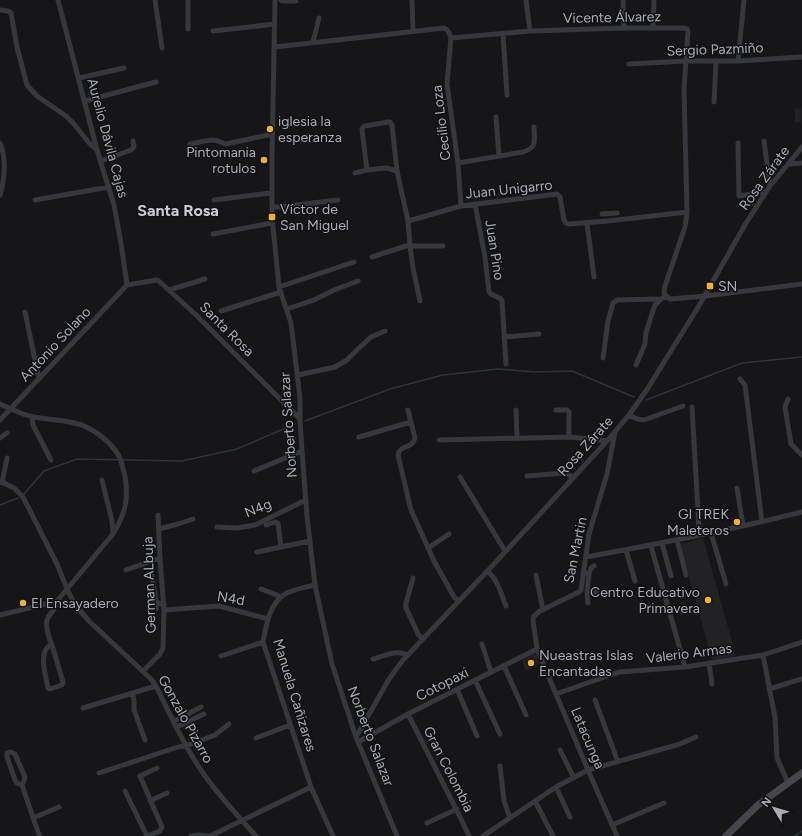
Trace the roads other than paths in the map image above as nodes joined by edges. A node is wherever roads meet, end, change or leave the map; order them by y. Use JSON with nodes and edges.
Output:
{"nodes":[{"id":1,"x":58,"y":0,"type":"edge"},
{"id":2,"x":156,"y":0,"type":"edge"},
{"id":3,"x":188,"y":0,"type":"edge"},
{"id":4,"x":275,"y":0,"type":"edge"},
{"id":5,"x":281,"y":0,"type":"edge"},
{"id":6,"x":412,"y":0,"type":"edge"},
{"id":7,"x":526,"y":0,"type":"edge"},
{"id":8,"x":623,"y":0,"type":"edge"},
{"id":9,"x":654,"y":0,"type":"edge"},
{"id":10,"x":744,"y":0,"type":"edge"},
{"id":11,"x":296,"y":1,"type":"edge"},
{"id":12,"x":0,"y":10,"type":"edge"},
{"id":13,"x":319,"y":18,"type":"dead end"},
{"id":14,"x":275,"y":24,"type":"junction"},
{"id":15,"x":188,"y":28,"type":"dead end"},
{"id":16,"x":624,"y":28,"type":"junction"},
{"id":17,"x":653,"y":28,"type":"junction"},
{"id":18,"x":213,"y":30,"type":"dead end"},
{"id":19,"x":413,"y":31,"type":"junction"},
{"id":20,"x":530,"y":31,"type":"junction"},
{"id":21,"x":503,"y":34,"type":"junction"},
{"id":22,"x":450,"y":38,"type":"junction"},
{"id":23,"x":314,"y":42,"type":"junction"},
{"id":24,"x":274,"y":47,"type":"junction"},
{"id":25,"x":162,"y":48,"type":"dead end"},
{"id":26,"x":802,"y":57,"type":"edge"},
{"id":27,"x":686,"y":61,"type":"junction"},
{"id":28,"x":738,"y":61,"type":"junction"},
{"id":29,"x":716,"y":62,"type":"junction"},
{"id":30,"x":629,"y":64,"type":"dead end"},
{"id":31,"x":124,"y":68,"type":"dead end"},
{"id":32,"x":79,"y":78,"type":"junction"},
{"id":33,"x":156,"y":82,"type":"dead end"},
{"id":34,"x":507,"y":95,"type":"dead end"},
{"id":35,"x":85,"y":101,"type":"junction"},
{"id":36,"x":714,"y":102,"type":"dead end"},
{"id":37,"x":496,"y":117,"type":"dead end"},
{"id":38,"x":534,"y":126,"type":"dead end"},
{"id":39,"x":272,"y":135,"type":"junction"},
{"id":40,"x":133,"y":141,"type":"dead end"},
{"id":41,"x":764,"y":141,"type":"dead end"},
{"id":42,"x":0,"y":143,"type":"edge"},
{"id":43,"x":738,"y":143,"type":"dead end"},
{"id":44,"x":190,"y":144,"type":"dead end"},
{"id":45,"x":802,"y":147,"type":"edge"},
{"id":46,"x":98,"y":150,"type":"junction"},
{"id":47,"x":499,"y":156,"type":"junction"},
{"id":48,"x":101,"y":160,"type":"junction"},
{"id":49,"x":458,"y":163,"type":"junction"},
{"id":50,"x":802,"y":163,"type":"edge"},
{"id":51,"x":788,"y":164,"type":"junction"},
{"id":52,"x":366,"y":170,"type":"junction"},
{"id":53,"x":397,"y":171,"type":"junction"},
{"id":54,"x":355,"y":173,"type":"dead end"},
{"id":55,"x":770,"y":186,"type":"junction"},
{"id":56,"x":109,"y":187,"type":"junction"},
{"id":57,"x":766,"y":192,"type":"junction"},
{"id":58,"x":272,"y":193,"type":"junction"},
{"id":59,"x":0,"y":195,"type":"edge"},
{"id":60,"x":35,"y":200,"type":"dead end"},
{"id":61,"x":214,"y":200,"type":"dead end"},
{"id":62,"x":338,"y":200,"type":"dead end"},
{"id":63,"x":475,"y":204,"type":"junction"},
{"id":64,"x":461,"y":206,"type":"junction"},
{"id":65,"x":272,"y":207,"type":"junction"},
{"id":66,"x":686,"y":212,"type":"junction"},
{"id":67,"x":617,"y":213,"type":"dead end"},
{"id":68,"x":408,"y":221,"type":"junction"},
{"id":69,"x":608,"y":221,"type":"junction"},
{"id":70,"x":272,"y":223,"type":"junction"},
{"id":71,"x":587,"y":223,"type":"junction"},
{"id":72,"x":213,"y":234,"type":"dead end"},
{"id":73,"x":410,"y":246,"type":"junction"},
{"id":74,"x":443,"y":246,"type":"dead end"},
{"id":75,"x":372,"y":257,"type":"dead end"},
{"id":76,"x":354,"y":262,"type":"dead end"},
{"id":77,"x":594,"y":277,"type":"dead end"},
{"id":78,"x":205,"y":280,"type":"dead end"},
{"id":79,"x":358,"y":281,"type":"dead end"},
{"id":80,"x":127,"y":284,"type":"junction"},
{"id":81,"x":802,"y":284,"type":"edge"},
{"id":82,"x":169,"y":290,"type":"junction"},
{"id":83,"x":280,"y":290,"type":"junction"},
{"id":84,"x":705,"y":296,"type":"junction"},
{"id":85,"x":665,"y":298,"type":"junction"},
{"id":86,"x":420,"y":301,"type":"dead end"},
{"id":87,"x":287,"y":309,"type":"junction"},
{"id":88,"x":221,"y":311,"type":"dead end"},
{"id":89,"x":25,"y":312,"type":"dead end"},
{"id":90,"x":385,"y":331,"type":"dead end"},
{"id":91,"x":539,"y":334,"type":"dead end"},
{"id":92,"x":504,"y":336,"type":"junction"},
{"id":93,"x":603,"y":358,"type":"dead end"},
{"id":94,"x":506,"y":364,"type":"dead end"},
{"id":95,"x":636,"y":365,"type":"dead end"},
{"id":96,"x":298,"y":375,"type":"junction"},
{"id":97,"x":39,"y":379,"type":"junction"},
{"id":98,"x":740,"y":379,"type":"dead end"},
{"id":99,"x":788,"y":399,"type":"dead end"},
{"id":100,"x":0,"y":404,"type":"edge"},
{"id":101,"x":683,"y":406,"type":"dead end"},
{"id":102,"x":692,"y":406,"type":"dead end"},
{"id":103,"x":10,"y":409,"type":"junction"},
{"id":104,"x":408,"y":410,"type":"dead end"},
{"id":105,"x":516,"y":410,"type":"dead end"},
{"id":106,"x":556,"y":410,"type":"dead end"},
{"id":107,"x":629,"y":415,"type":"junction"},
{"id":108,"x":32,"y":417,"type":"junction"},
{"id":109,"x":300,"y":419,"type":"junction"},
{"id":110,"x":0,"y":420,"type":"edge"},
{"id":111,"x":411,"y":422,"type":"junction"},
{"id":112,"x":615,"y":431,"type":"junction"},
{"id":113,"x":7,"y":433,"type":"dead end"},
{"id":114,"x":359,"y":437,"type":"dead end"},
{"id":115,"x":570,"y":437,"type":"junction"},
{"id":116,"x":0,"y":438,"type":"edge"},
{"id":117,"x":517,"y":438,"type":"junction"},
{"id":118,"x":439,"y":440,"type":"dead end"},
{"id":119,"x":607,"y":441,"type":"junction"},
{"id":120,"x":302,"y":451,"type":"junction"},
{"id":121,"x":802,"y":455,"type":"edge"},
{"id":122,"x":8,"y":458,"type":"dead end"},
{"id":123,"x":51,"y":460,"type":"dead end"},
{"id":124,"x":254,"y":472,"type":"dead end"},
{"id":125,"x":527,"y":476,"type":"dead end"},
{"id":126,"x":460,"y":477,"type":"dead end"},
{"id":127,"x":573,"y":478,"type":"junction"},
{"id":128,"x":102,"y":480,"type":"dead end"},
{"id":129,"x":1,"y":482,"type":"edge"},
{"id":130,"x":737,"y":488,"type":"dead end"},
{"id":131,"x":306,"y":500,"type":"junction"},
{"id":132,"x":802,"y":512,"type":"edge"},
{"id":133,"x":158,"y":515,"type":"dead end"},
{"id":134,"x":193,"y":519,"type":"dead end"},
{"id":135,"x":762,"y":522,"type":"junction"},
{"id":136,"x":266,"y":525,"type":"dead end"},
{"id":137,"x":742,"y":526,"type":"junction"},
{"id":138,"x":217,"y":527,"type":"dead end"},
{"id":139,"x":159,"y":529,"type":"junction"},
{"id":140,"x":711,"y":533,"type":"junction"},
{"id":141,"x":113,"y":534,"type":"junction"},
{"id":142,"x":449,"y":534,"type":"dead end"},
{"id":143,"x":700,"y":535,"type":"junction"},
{"id":144,"x":676,"y":540,"type":"junction"},
{"id":145,"x":310,"y":541,"type":"junction"},
{"id":146,"x":662,"y":543,"type":"junction"},
{"id":147,"x":651,"y":546,"type":"junction"},
{"id":148,"x":281,"y":547,"type":"junction"},
{"id":149,"x":428,"y":548,"type":"junction"},
{"id":150,"x":626,"y":550,"type":"junction"},
{"id":151,"x":505,"y":551,"type":"junction"},
{"id":152,"x":257,"y":552,"type":"dead end"},
{"id":153,"x":586,"y":557,"type":"junction"},
{"id":154,"x":160,"y":558,"type":"junction"},
{"id":155,"x":594,"y":566,"type":"dead end"},
{"id":156,"x":126,"y":570,"type":"dead end"},
{"id":157,"x":487,"y":570,"type":"junction"},
{"id":158,"x":586,"y":574,"type":"junction"},
{"id":159,"x":536,"y":575,"type":"dead end"},
{"id":160,"x":686,"y":575,"type":"dead end"},
{"id":161,"x":152,"y":576,"type":"dead end"},
{"id":162,"x":671,"y":576,"type":"dead end"},
{"id":163,"x":413,"y":578,"type":"dead end"},
{"id":164,"x":634,"y":581,"type":"dead end"},
{"id":165,"x":726,"y":584,"type":"dead end"},
{"id":166,"x":315,"y":585,"type":"junction"},
{"id":167,"x":67,"y":589,"type":"junction"},
{"id":168,"x":260,"y":589,"type":"dead end"},
{"id":169,"x":607,"y":591,"type":"dead end"},
{"id":170,"x":587,"y":592,"type":"junction"},
{"id":171,"x":280,"y":598,"type":"junction"},
{"id":172,"x":57,"y":601,"type":"junction"},
{"id":173,"x":458,"y":601,"type":"junction"},
{"id":174,"x":156,"y":602,"type":"junction"},
{"id":175,"x":588,"y":603,"type":"dead end"},
{"id":176,"x":506,"y":606,"type":"dead end"},
{"id":177,"x":164,"y":608,"type":"junction"},
{"id":178,"x":156,"y":609,"type":"dead end"},
{"id":179,"x":543,"y":610,"type":"junction"},
{"id":180,"x":0,"y":615,"type":"edge"},
{"id":181,"x":268,"y":619,"type":"junction"},
{"id":182,"x":423,"y":639,"type":"junction"},
{"id":183,"x":263,"y":642,"type":"junction"},
{"id":184,"x":802,"y":642,"type":"edge"},
{"id":185,"x":482,"y":644,"type":"dead end"},
{"id":186,"x":52,"y":645,"type":"junction"},
{"id":187,"x":537,"y":649,"type":"junction"},
{"id":188,"x":407,"y":655,"type":"junction"},
{"id":189,"x":763,"y":655,"type":"junction"},
{"id":190,"x":221,"y":656,"type":"dead end"},
{"id":191,"x":373,"y":659,"type":"dead end"},
{"id":192,"x":709,"y":664,"type":"junction"},
{"id":193,"x":504,"y":666,"type":"junction"},
{"id":194,"x":685,"y":667,"type":"junction"},
{"id":195,"x":143,"y":671,"type":"junction"},
{"id":196,"x":491,"y":672,"type":"junction"},
{"id":197,"x":802,"y":679,"type":"edge"},
{"id":198,"x":475,"y":680,"type":"junction"},
{"id":199,"x":712,"y":684,"type":"dead end"},
{"id":200,"x":156,"y":686,"type":"junction"},
{"id":201,"x":457,"y":689,"type":"junction"},
{"id":202,"x":769,"y":689,"type":"junction"},
{"id":203,"x":132,"y":693,"type":"junction"},
{"id":204,"x":556,"y":694,"type":"junction"},
{"id":205,"x":595,"y":700,"type":"dead end"},
{"id":206,"x":201,"y":707,"type":"dead end"},
{"id":207,"x":83,"y":708,"type":"dead end"},
{"id":208,"x":204,"y":714,"type":"dead end"},
{"id":209,"x":408,"y":714,"type":"junction"},
{"id":210,"x":526,"y":715,"type":"dead end"},
{"id":211,"x":174,"y":722,"type":"junction"},
{"id":212,"x":229,"y":724,"type":"dead end"},
{"id":213,"x":290,"y":725,"type":"junction"},
{"id":214,"x":177,"y":727,"type":"junction"},
{"id":215,"x":500,"y":734,"type":"dead end"},
{"id":216,"x":477,"y":736,"type":"dead end"},
{"id":217,"x":256,"y":738,"type":"dead end"},
{"id":218,"x":696,"y":738,"type":"dead end"},
{"id":219,"x":357,"y":739,"type":"junction"},
{"id":220,"x":145,"y":740,"type":"dead end"},
{"id":221,"x":186,"y":746,"type":"junction"},
{"id":222,"x":560,"y":750,"type":"dead end"},
{"id":223,"x":618,"y":762,"type":"junction"},
{"id":224,"x":500,"y":766,"type":"dead end"},
{"id":225,"x":157,"y":768,"type":"dead end"},
{"id":226,"x":588,"y":770,"type":"junction"},
{"id":227,"x":100,"y":773,"type":"dead end"},
{"id":228,"x":802,"y":773,"type":"edge"},
{"id":229,"x":574,"y":778,"type":"junction"},
{"id":230,"x":788,"y":783,"type":"junction"},
{"id":231,"x":22,"y":785,"type":"junction"},
{"id":232,"x":311,"y":787,"type":"junction"},
{"id":233,"x":556,"y":787,"type":"junction"},
{"id":234,"x":125,"y":791,"type":"dead end"},
{"id":235,"x":167,"y":793,"type":"dead end"},
{"id":236,"x":150,"y":801,"type":"junction"},
{"id":237,"x":535,"y":801,"type":"junction"},
{"id":238,"x":664,"y":803,"type":"dead end"},
{"id":239,"x":59,"y":807,"type":"dead end"},
{"id":240,"x":457,"y":809,"type":"junction"},
{"id":241,"x":570,"y":816,"type":"dead end"},
{"id":242,"x":33,"y":818,"type":"junction"},
{"id":243,"x":510,"y":818,"type":"junction"},
{"id":244,"x":243,"y":821,"type":"junction"},
{"id":245,"x":427,"y":823,"type":"dead end"},
{"id":246,"x":612,"y":825,"type":"junction"},
{"id":247,"x":40,"y":836,"type":"edge"},
{"id":248,"x":191,"y":836,"type":"edge"},
{"id":249,"x":210,"y":836,"type":"edge"},
{"id":250,"x":256,"y":836,"type":"edge"},
{"id":251,"x":333,"y":836,"type":"edge"},
{"id":252,"x":397,"y":836,"type":"edge"},
{"id":253,"x":469,"y":836,"type":"edge"},
{"id":254,"x":483,"y":836,"type":"edge"},
{"id":255,"x":552,"y":836,"type":"edge"},
{"id":256,"x":617,"y":836,"type":"edge"},
{"id":257,"x":726,"y":836,"type":"edge"}],
"edges":[{"from":1,"to":32,"type":"street","name":"Aurelio Dávila Cajas"},
{"from":2,"to":25,"type":"street"},
{"from":3,"to":15,"type":"street"},
{"from":4,"to":14,"type":"street","name":"Norberto Salazar"},
{"from":5,"to":11,"type":"street"},
{"from":6,"to":19,"type":"street"},
{"from":7,"to":20,"type":"street"},
{"from":8,"to":16,"type":"street"},
{"from":9,"to":17,"type":"street"},
{"from":10,"to":28,"type":"street"},
{"from":12,"to":46,"type":"street"},
{"from":13,"to":23,"type":"street"},
{"from":14,"to":18,"type":"street"},
{"from":14,"to":24,"type":"street","name":"Norberto Salazar"},
{"from":16,"to":17,"type":"street","name":"Vicente Álvarez"},
{"from":16,"to":20,"type":"street","name":"Vicente Álvarez"},
{"from":17,"to":27,"type":"street","name":"Vicente Álvarez"},
{"from":19,"to":22,"type":"street"},
{"from":19,"to":23,"type":"street"},
{"from":20,"to":21,"type":"street","name":"Vicente Álvarez"},
{"from":21,"to":22,"type":"street","name":"Vicente Álvarez"},
{"from":21,"to":34,"type":"street"},
{"from":22,"to":49,"type":"street","name":"Cecilio Loza"},
{"from":23,"to":24,"type":"street"},
{"from":24,"to":39,"type":"street","name":"Norberto Salazar"},
{"from":26,"to":28,"type":"street","name":"Sergio Pazmiño"},
{"from":27,"to":29,"type":"street","name":"Sergio Pazmiño"},
{"from":27,"to":30,"type":"street","name":"Sergio Pazmiño"},
{"from":27,"to":66,"type":"street","name":"Vicente Álvarez"},
{"from":28,"to":29,"type":"street","name":"Sergio Pazmiño"},
{"from":29,"to":36,"type":"street"},
{"from":31,"to":32,"type":"street"},
{"from":32,"to":35,"type":"street","name":"Aurelio Dávila Cajas"},
{"from":33,"to":35,"type":"street"},
{"from":35,"to":46,"type":"street","name":"Aurelio Dávila Cajas"},
{"from":37,"to":47,"type":"street"},
{"from":38,"to":47,"type":"street"},
{"from":39,"to":44,"type":"street"},
{"from":39,"to":58,"type":"street","name":"Norberto Salazar"},
{"from":40,"to":48,"type":"street"},
{"from":41,"to":55,"type":"street"},
{"from":42,"to":59,"type":"street"},
{"from":43,"to":57,"type":"street"},
{"from":45,"to":51,"type":"street","name":"Rosa Zárate"},
{"from":46,"to":48,"type":"street","name":"Aurelio Dávila Cajas"},
{"from":47,"to":49,"type":"street"},
{"from":48,"to":56,"type":"street","name":"Aurelio Dávila Cajas"},
{"from":49,"to":64,"type":"street","name":"Cecilio Loza"},
{"from":50,"to":51,"type":"street"},
{"from":51,"to":55,"type":"street","name":"Rosa Zárate"},
{"from":52,"to":53,"type":"street"},
{"from":52,"to":53,"type":"street"},
{"from":52,"to":54,"type":"street"},
{"from":53,"to":68,"type":"street"},
{"from":55,"to":57,"type":"street","name":"Rosa Zárate"},
{"from":56,"to":60,"type":"street"},
{"from":56,"to":80,"type":"street","name":"Aurelio Dávila Cajas"},
{"from":57,"to":84,"type":"street","name":"Rosa Zárate"},
{"from":58,"to":61,"type":"street"},
{"from":58,"to":65,"type":"street","name":"Norberto Salazar"},
{"from":62,"to":65,"type":"street"},
{"from":63,"to":64,"type":"street","name":"Juan Unigarro"},
{"from":63,"to":71,"type":"street","name":"Juan Unigarro"},
{"from":63,"to":92,"type":"street","name":"Juan Pino"},
{"from":64,"to":68,"type":"street","name":"Juan Unigarro"},
{"from":65,"to":70,"type":"street","name":"Norberto Salazar"},
{"from":66,"to":69,"type":"street","name":"Juan Unigarro"},
{"from":66,"to":85,"type":"street","name":"Vicente Álvarez"},
{"from":67,"to":69,"type":"street"},
{"from":68,"to":73,"type":"street"},
{"from":69,"to":71,"type":"street","name":"Juan Unigarro"},
{"from":70,"to":72,"type":"street"},
{"from":70,"to":83,"type":"street","name":"Norberto Salazar"},
{"from":71,"to":77,"type":"street"},
{"from":73,"to":74,"type":"street"},
{"from":73,"to":75,"type":"street"},
{"from":73,"to":86,"type":"street"},
{"from":76,"to":83,"type":"street"},
{"from":78,"to":82,"type":"street"},
{"from":79,"to":87,"type":"street"},
{"from":80,"to":82,"type":"street","name":"Santa Rosa"},
{"from":80,"to":97,"type":"street","name":"Antonio Solano"},
{"from":81,"to":84,"type":"street"},
{"from":82,"to":109,"type":"street","name":"Santa Rosa"},
{"from":83,"to":87,"type":"street","name":"Norberto Salazar"},
{"from":83,"to":88,"type":"street"},
{"from":84,"to":85,"type":"street"},
{"from":84,"to":107,"type":"street","name":"Rosa Zárate"},
{"from":85,"to":93,"type":"street"},
{"from":85,"to":95,"type":"street","name":"Vicente Álvarez"},
{"from":87,"to":96,"type":"street","name":"Norberto Salazar"},
{"from":89,"to":97,"type":"street"},
{"from":90,"to":96,"type":"street"},
{"from":91,"to":92,"type":"street"},
{"from":92,"to":94,"type":"street","name":"Juan Pino"},
{"from":96,"to":109,"type":"street","name":"Norberto Salazar"},
{"from":97,"to":103,"type":"street","name":"Antonio Solano"},
{"from":98,"to":135,"type":"street"},
{"from":99,"to":121,"type":"street"},
{"from":100,"to":103,"type":"street"},
{"from":101,"to":107,"type":"street"},
{"from":102,"to":143,"type":"street"},
{"from":103,"to":108,"type":"street"},
{"from":103,"to":110,"type":"street","name":"Antonio Solano"},
{"from":104,"to":111,"type":"street"},
{"from":105,"to":117,"type":"street"},
{"from":106,"to":115,"type":"street"},
{"from":107,"to":112,"type":"street","name":"Rosa Zárate"},
{"from":108,"to":123,"type":"street"},
{"from":108,"to":141,"type":"street"},
{"from":109,"to":120,"type":"street","name":"Norberto Salazar"},
{"from":111,"to":114,"type":"street"},
{"from":111,"to":149,"type":"street"},
{"from":112,"to":119,"type":"street","name":"Rosa Zárate"},
{"from":112,"to":153,"type":"street","name":"San Martin"},
{"from":113,"to":116,"type":"street"},
{"from":115,"to":117,"type":"street"},
{"from":115,"to":119,"type":"street"},
{"from":117,"to":118,"type":"street"},
{"from":119,"to":127,"type":"street","name":"Rosa Zárate"},
{"from":120,"to":124,"type":"street"},
{"from":120,"to":131,"type":"street","name":"Norberto Salazar"},
{"from":122,"to":129,"type":"street"},
{"from":125,"to":127,"type":"street"},
{"from":126,"to":151,"type":"street"},
{"from":127,"to":151,"type":"street","name":"Rosa Zárate"},
{"from":128,"to":141,"type":"street"},
{"from":129,"to":167,"type":"street","name":"Gonzalo Pizarro"},
{"from":130,"to":137,"type":"street"},
{"from":131,"to":138,"type":"street","name":"N4g"},
{"from":131,"to":145,"type":"street","name":"Norberto Salazar"},
{"from":132,"to":135,"type":"street"},
{"from":133,"to":139,"type":"street","name":"German ALbuja"},
{"from":134,"to":139,"type":"street"},
{"from":135,"to":137,"type":"street"},
{"from":136,"to":148,"type":"street"},
{"from":137,"to":140,"type":"street"},
{"from":139,"to":154,"type":"street","name":"German ALbuja"},
{"from":140,"to":143,"type":"street"},
{"from":140,"to":165,"type":"street"},
{"from":141,"to":167,"type":"street"},
{"from":142,"to":149,"type":"street"},
{"from":143,"to":144,"type":"street"},
{"from":144,"to":146,"type":"street"},
{"from":144,"to":160,"type":"street"},
{"from":145,"to":148,"type":"street"},
{"from":145,"to":166,"type":"street","name":"Norberto Salazar"},
{"from":146,"to":147,"type":"street"},
{"from":146,"to":162,"type":"street"},
{"from":147,"to":150,"type":"street"},
{"from":147,"to":194,"type":"street"},
{"from":148,"to":152,"type":"street"},
{"from":149,"to":173,"type":"street"},
{"from":150,"to":153,"type":"street"},
{"from":150,"to":164,"type":"street"},
{"from":151,"to":157,"type":"street","name":"Rosa Zárate"},
{"from":153,"to":158,"type":"street","name":"San Martin"},
{"from":154,"to":156,"type":"street"},
{"from":154,"to":177,"type":"street","name":"German ALbuja"},
{"from":155,"to":158,"type":"street"},
{"from":157,"to":173,"type":"street","name":"Rosa Zárate"},
{"from":157,"to":176,"type":"street"},
{"from":158,"to":170,"type":"street"},
{"from":158,"to":179,"type":"street","name":"San Martin"},
{"from":159,"to":179,"type":"street"},
{"from":161,"to":174,"type":"street"},
{"from":163,"to":182,"type":"street"},
{"from":166,"to":171,"type":"street"},
{"from":166,"to":219,"type":"street","name":"Norberto Salazar"},
{"from":167,"to":172,"type":"street"},
{"from":167,"to":195,"type":"street","name":"Gonzalo Pizarro"},
{"from":168,"to":171,"type":"street"},
{"from":169,"to":170,"type":"street"},
{"from":170,"to":175,"type":"street"},
{"from":171,"to":181,"type":"street","name":"Manuela Cañizares"},
{"from":172,"to":180,"type":"street"},
{"from":172,"to":186,"type":"street"},
{"from":173,"to":182,"type":"street","name":"Rosa Zárate"},
{"from":174,"to":177,"type":"street"},
{"from":174,"to":178,"type":"street"},
{"from":177,"to":181,"type":"street","name":"N4d"},
{"from":177,"to":195,"type":"street","name":"German ALbuja"},
{"from":179,"to":187,"type":"street"},
{"from":181,"to":183,"type":"street","name":"Manuela Cañizares"},
{"from":182,"to":188,"type":"street","name":"Rosa Zárate"},
{"from":183,"to":190,"type":"street"},
{"from":183,"to":213,"type":"street","name":"Manuela Cañizares"},
{"from":184,"to":189,"type":"street","name":"Valerio Armas"},
{"from":185,"to":196,"type":"street"},
{"from":186,"to":186,"type":"street"},
{"from":187,"to":193,"type":"street","name":"Cotopaxi"},
{"from":187,"to":204,"type":"street","name":"Latacunga"},
{"from":188,"to":191,"type":"street"},
{"from":188,"to":219,"type":"street","name":"Rosa Zárate"},
{"from":189,"to":192,"type":"street","name":"Valerio Armas"},
{"from":189,"to":202,"type":"street"},
{"from":192,"to":194,"type":"street","name":"Valerio Armas"},
{"from":192,"to":199,"type":"street"},
{"from":193,"to":196,"type":"street","name":"Cotopaxi"},
{"from":193,"to":210,"type":"street"},
{"from":194,"to":204,"type":"street","name":"Valerio Armas"},
{"from":195,"to":200,"type":"street","name":"Gonzalo Pizarro"},
{"from":196,"to":198,"type":"street","name":"Cotopaxi"},
{"from":197,"to":202,"type":"street"},
{"from":198,"to":201,"type":"street","name":"Cotopaxi"},
{"from":198,"to":215,"type":"street"},
{"from":200,"to":203,"type":"street"},
{"from":200,"to":211,"type":"street","name":"Gonzalo Pizarro"},
{"from":201,"to":209,"type":"street","name":"Cotopaxi"},
{"from":201,"to":216,"type":"street"},
{"from":202,"to":230,"type":"street"},
{"from":203,"to":207,"type":"street"},
{"from":203,"to":220,"type":"street"},
{"from":204,"to":226,"type":"street","name":"Latacunga"},
{"from":205,"to":223,"type":"street"},
{"from":206,"to":211,"type":"street"},
{"from":208,"to":214,"type":"street"},
{"from":209,"to":219,"type":"street","name":"Cotopaxi"},
{"from":209,"to":240,"type":"street","name":"Gran Colombia"},
{"from":211,"to":214,"type":"street","name":"Gonzalo Pizarro"},
{"from":212,"to":221,"type":"street"},
{"from":213,"to":217,"type":"street"},
{"from":213,"to":232,"type":"street","name":"Manuela Cañizares"},
{"from":214,"to":221,"type":"street","name":"Gonzalo Pizarro"},
{"from":218,"to":223,"type":"street"},
{"from":219,"to":252,"type":"street","name":"Norberto Salazar"},
{"from":221,"to":227,"type":"street"},
{"from":221,"to":244,"type":"street","name":"Gonzalo Pizarro"},
{"from":222,"to":229,"type":"street"},
{"from":223,"to":226,"type":"street"},
{"from":224,"to":243,"type":"street"},
{"from":225,"to":236,"type":"street"},
{"from":226,"to":229,"type":"street"},
{"from":226,"to":246,"type":"street","name":"Latacunga"},
{"from":228,"to":230,"type":"street"},
{"from":229,"to":233,"type":"street"},
{"from":230,"to":257,"type":"street"},
{"from":231,"to":231,"type":"street"},
{"from":231,"to":242,"type":"street"},
{"from":232,"to":244,"type":"street"},
{"from":232,"to":251,"type":"street","name":"Manuela Cañizares"},
{"from":233,"to":237,"type":"street"},
{"from":233,"to":241,"type":"street"},
{"from":234,"to":236,"type":"street"},
{"from":235,"to":236,"type":"street"},
{"from":237,"to":243,"type":"street"},
{"from":237,"to":255,"type":"street"},
{"from":238,"to":246,"type":"street"},
{"from":239,"to":242,"type":"street"},
{"from":240,"to":245,"type":"street"},
{"from":240,"to":253,"type":"street","name":"Gran Colombia"},
{"from":242,"to":247,"type":"street"},
{"from":243,"to":254,"type":"street"},
{"from":244,"to":249,"type":"street"},
{"from":244,"to":250,"type":"street","name":"Gonzalo Pizarro"},
{"from":246,"to":256,"type":"street","name":"Latacunga"},
{"from":248,"to":249,"type":"street"}]}
